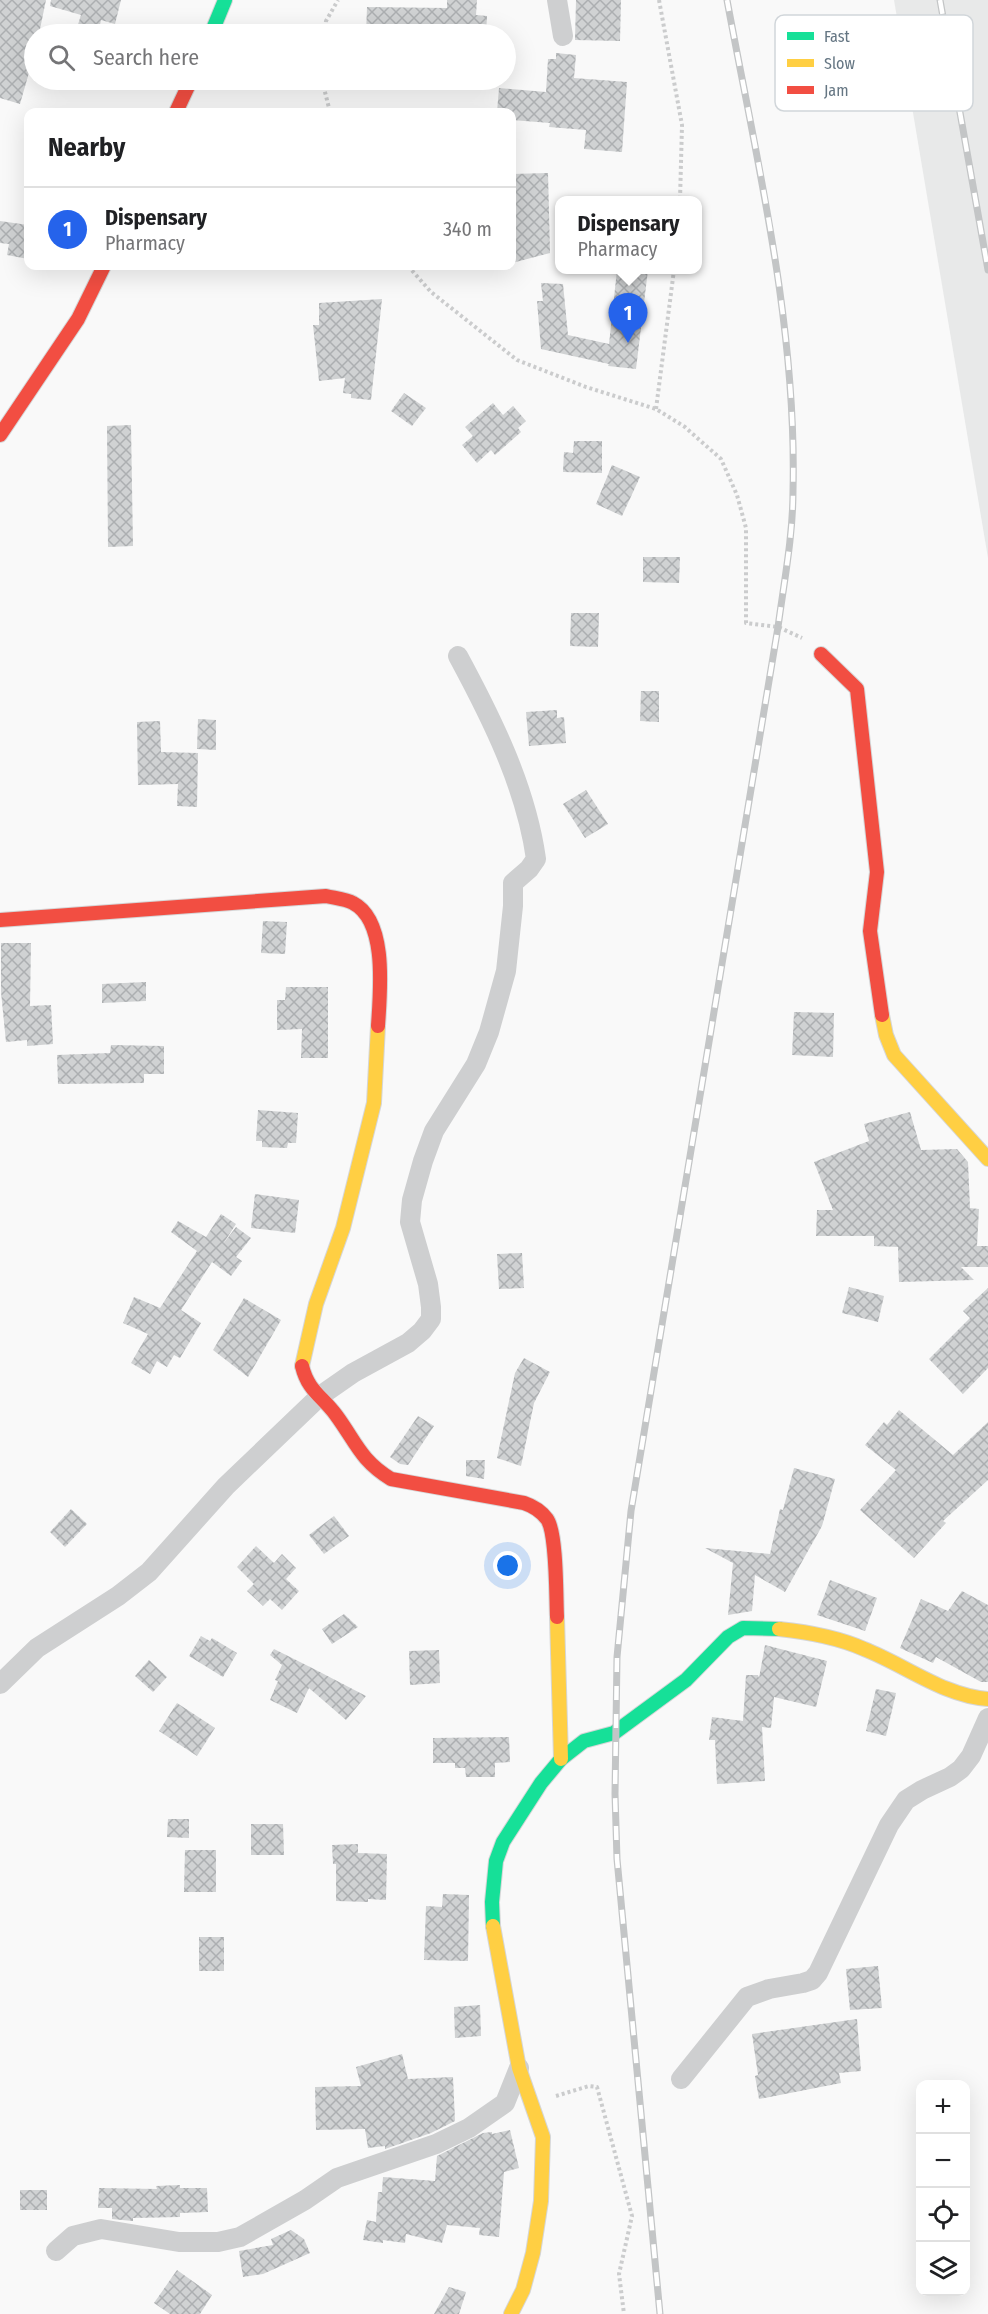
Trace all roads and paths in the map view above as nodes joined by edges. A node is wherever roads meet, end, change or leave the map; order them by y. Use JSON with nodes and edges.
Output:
{"nodes":[{"id":1,"x":225,"y":0,"type":"edge"},
{"id":2,"x":338,"y":0,"type":"edge"},
{"id":3,"x":557,"y":0,"type":"edge"},
{"id":4,"x":659,"y":0,"type":"edge"},
{"id":5,"x":215,"y":24,"type":"edge"},
{"id":6,"x":326,"y":24,"type":"edge"},
{"id":7,"x":563,"y":36,"type":"dead end"},
{"id":8,"x":186,"y":90,"type":"edge"},
{"id":9,"x":324,"y":90,"type":"edge"},
{"id":10,"x":178,"y":108,"type":"edge"},
{"id":11,"x":329,"y":108,"type":"edge"},
{"id":12,"x":680,"y":196,"type":"edge"},
{"id":13,"x":102,"y":270,"type":"edge"},
{"id":14,"x":412,"y":270,"type":"edge"},
{"id":15,"x":673,"y":274,"type":"edge"},
{"id":16,"x":656,"y":409,"type":"junction"},
{"id":17,"x":0,"y":435,"type":"edge"},
{"id":18,"x":820,"y":654,"type":"joint"},
{"id":19,"x":458,"y":656,"type":"dead end"},
{"id":20,"x":0,"y":920,"type":"edge"},
{"id":21,"x":988,"y":1159,"type":"edge"},
{"id":22,"x":320,"y":1396,"type":"junction"},
{"id":23,"x":0,"y":1684,"type":"edge"},
{"id":24,"x":988,"y":1699,"type":"edge"},
{"id":25,"x":988,"y":1718,"type":"edge"},
{"id":26,"x":561,"y":1759,"type":"junction"},
{"id":27,"x":519,"y":2068,"type":"junction"},
{"id":28,"x":681,"y":2079,"type":"dead end"},
{"id":29,"x":532,"y":2103,"type":"junction"},
{"id":30,"x":56,"y":2251,"type":"dead end"},
{"id":31,"x":511,"y":2314,"type":"edge"},
{"id":32,"x":624,"y":2314,"type":"edge"}],
"edges":[{"from":1,"to":5,"type":"street"},
{"from":2,"to":6,"type":"path"},
{"from":3,"to":7,"type":"street"},
{"from":4,"to":12,"type":"path"},
{"from":8,"to":10,"type":"street"},
{"from":9,"to":11,"type":"path"},
{"from":13,"to":17,"type":"street"},
{"from":14,"to":16,"type":"path"},
{"from":15,"to":16,"type":"path"},
{"from":16,"to":18,"type":"path"},
{"from":18,"to":21,"type":"street"},
{"from":19,"to":22,"type":"street"},
{"from":20,"to":22,"type":"street"},
{"from":22,"to":23,"type":"street"},
{"from":22,"to":26,"type":"street"},
{"from":24,"to":26,"type":"street"},
{"from":25,"to":28,"type":"street"},
{"from":26,"to":27,"type":"street"},
{"from":27,"to":29,"type":"street"},
{"from":27,"to":30,"type":"street"},
{"from":29,"to":31,"type":"street"},
{"from":29,"to":32,"type":"path"}]}
